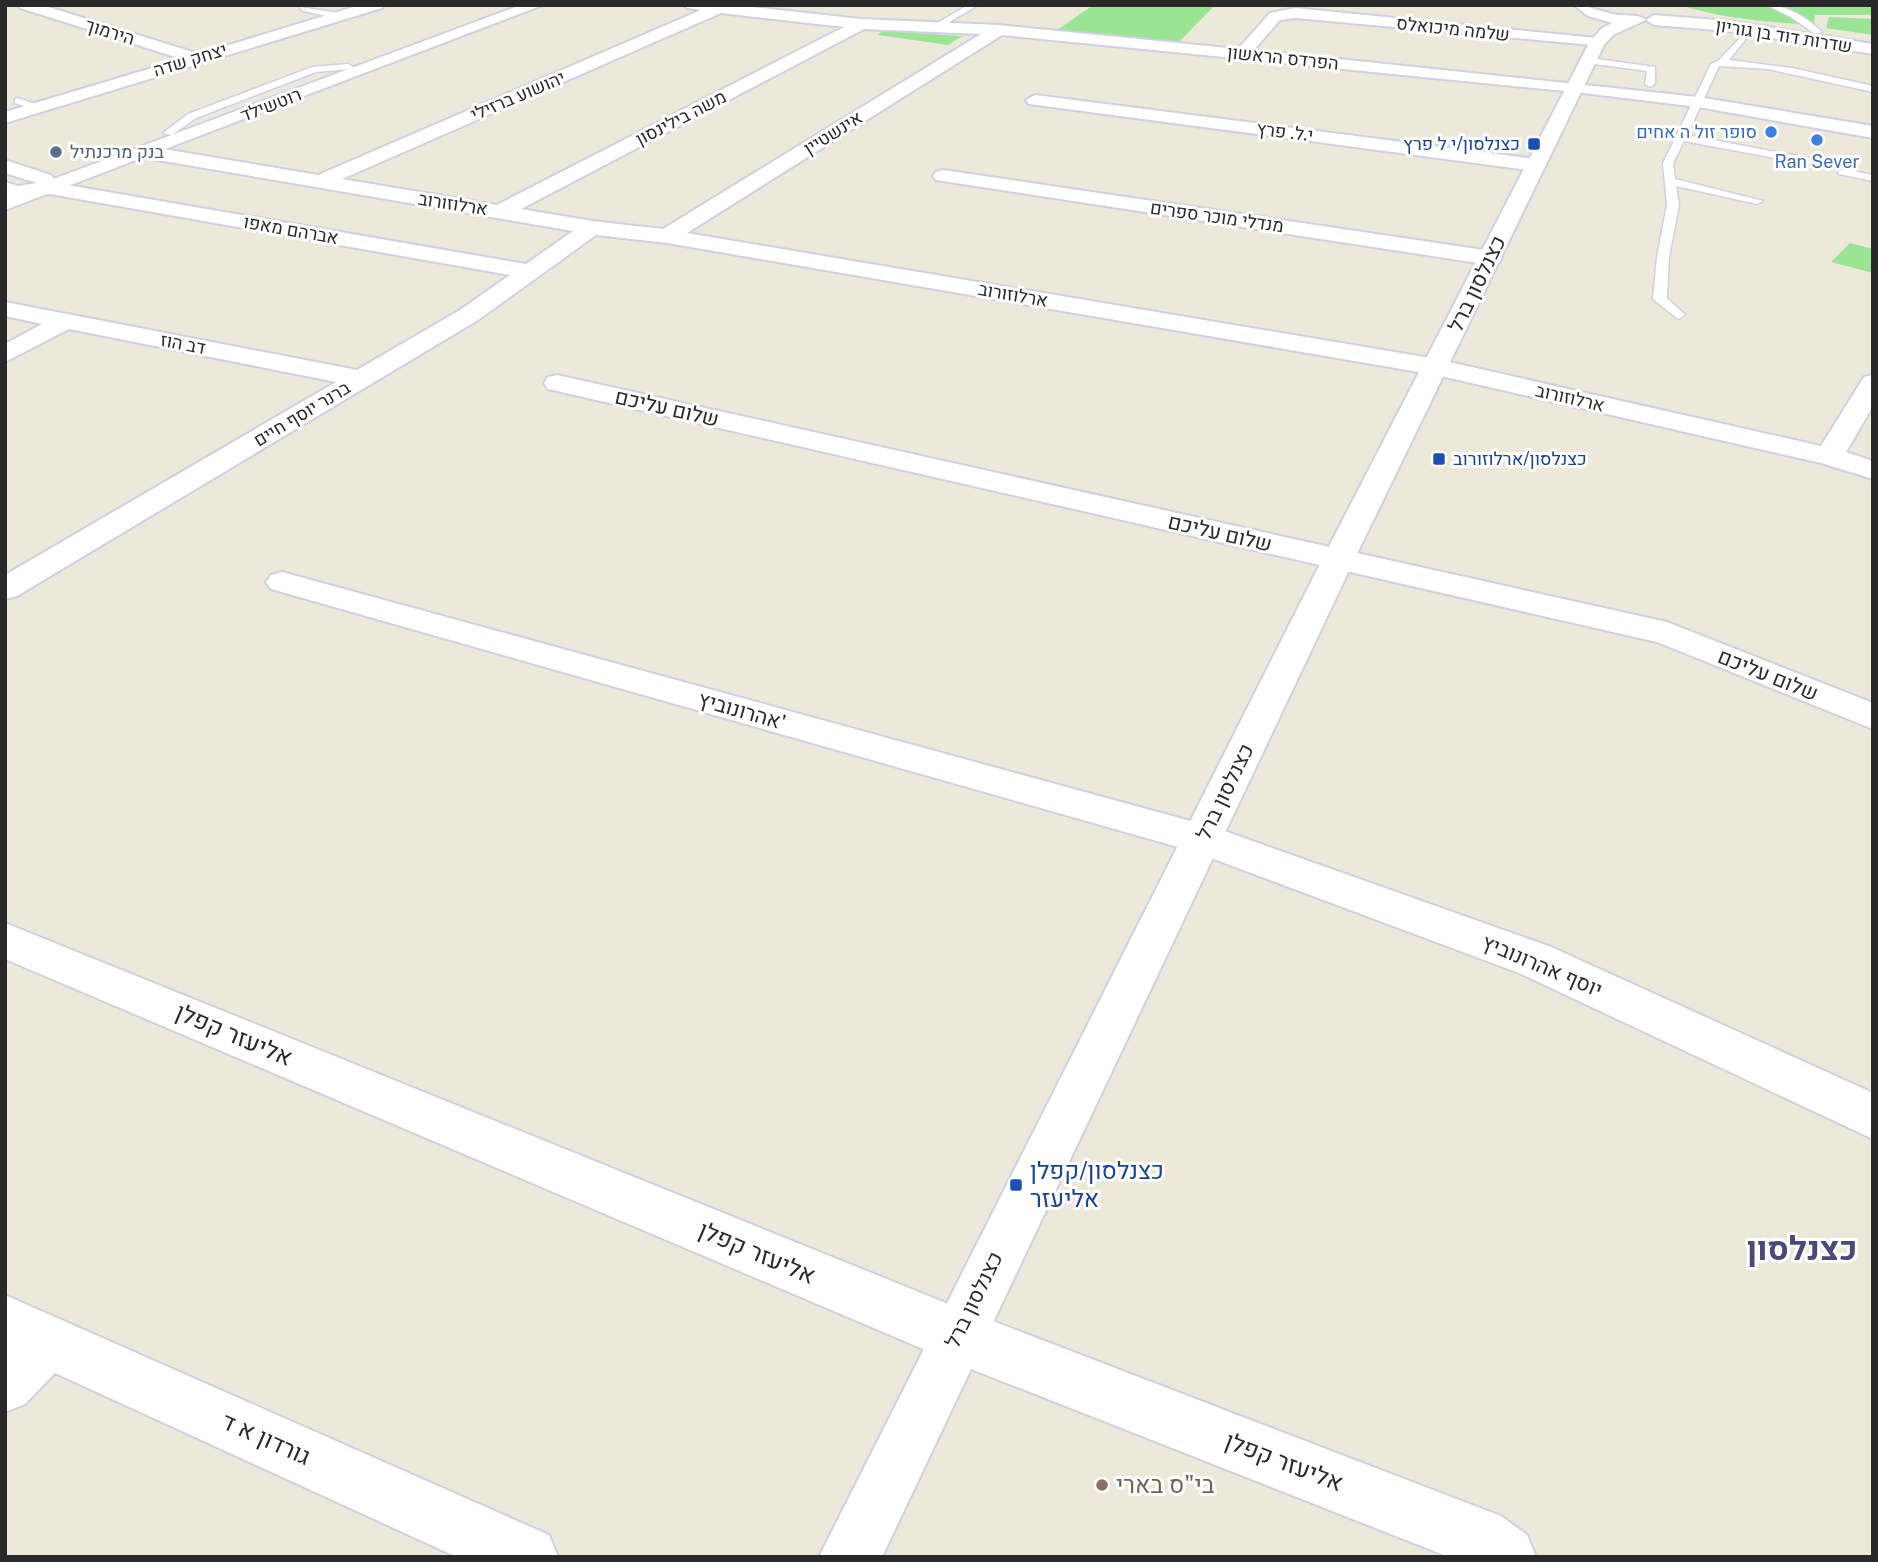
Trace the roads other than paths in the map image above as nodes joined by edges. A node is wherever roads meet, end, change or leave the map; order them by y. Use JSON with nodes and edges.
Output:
{"nodes":[{"id":1,"x":25,"y":5,"type":"edge"},
{"id":2,"x":73,"y":5,"type":"edge"},
{"id":3,"x":376,"y":5,"type":"edge"},
{"id":4,"x":512,"y":5,"type":"edge"},
{"id":5,"x":536,"y":5,"type":"edge"},
{"id":6,"x":974,"y":5,"type":"edge"},
{"id":7,"x":1771,"y":5,"type":"edge"},
{"id":8,"x":703,"y":7,"type":"edge"},
{"id":9,"x":303,"y":9,"type":"dead end"},
{"id":10,"x":1658,"y":10,"type":"edge"},
{"id":11,"x":47,"y":12,"type":"junction"},
{"id":12,"x":340,"y":16,"type":"junction"},
{"id":13,"x":861,"y":24,"type":"junction"},
{"id":14,"x":933,"y":28,"type":"junction"},
{"id":15,"x":999,"y":30,"type":"junction"},
{"id":16,"x":1592,"y":31,"type":"edge"},
{"id":17,"x":1818,"y":32,"type":"junction"},
{"id":18,"x":1742,"y":39,"type":"dead end"},
{"id":19,"x":1873,"y":41,"type":"edge"},
{"id":20,"x":1873,"y":50,"type":"edge"},
{"id":21,"x":1242,"y":54,"type":"junction"},
{"id":22,"x":196,"y":58,"type":"junction"},
{"id":23,"x":1723,"y":61,"type":"junction"},
{"id":24,"x":1650,"y":84,"type":"dead end"},
{"id":25,"x":1873,"y":89,"type":"edge"},
{"id":26,"x":1035,"y":100,"type":"dead end"},
{"id":27,"x":18,"y":101,"type":"dead end"},
{"id":28,"x":1698,"y":102,"type":"junction"},
{"id":29,"x":37,"y":108,"type":"junction"},
{"id":30,"x":5,"y":118,"type":"edge"},
{"id":31,"x":1873,"y":132,"type":"edge"},
{"id":32,"x":1681,"y":137,"type":"junction"},
{"id":33,"x":146,"y":152,"type":"junction"},
{"id":34,"x":1536,"y":165,"type":"junction"},
{"id":35,"x":1829,"y":165,"type":"dead end"},
{"id":36,"x":5,"y":166,"type":"edge"},
{"id":37,"x":1843,"y":172,"type":"dead end"},
{"id":38,"x":943,"y":176,"type":"dead end"},
{"id":39,"x":1873,"y":178,"type":"edge"},
{"id":40,"x":1670,"y":181,"type":"junction"},
{"id":41,"x":319,"y":182,"type":"junction"},
{"id":42,"x":47,"y":183,"type":"junction"},
{"id":43,"x":8,"y":196,"type":"edge"},
{"id":44,"x":1757,"y":201,"type":"dead end"},
{"id":45,"x":500,"y":212,"type":"junction"},
{"id":46,"x":592,"y":228,"type":"junction"},
{"id":47,"x":667,"y":236,"type":"junction"},
{"id":48,"x":1491,"y":257,"type":"junction"},
{"id":49,"x":531,"y":272,"type":"junction"},
{"id":50,"x":5,"y":309,"type":"edge"},
{"id":51,"x":1678,"y":315,"type":"dead end"},
{"id":52,"x":66,"y":321,"type":"junction"},
{"id":53,"x":5,"y":354,"type":"edge"},
{"id":54,"x":1436,"y":368,"type":"junction"},
{"id":55,"x":361,"y":379,"type":"junction"},
{"id":56,"x":557,"y":383,"type":"dead end"},
{"id":57,"x":1873,"y":383,"type":"edge"},
{"id":58,"x":1829,"y":456,"type":"junction"},
{"id":59,"x":1873,"y":470,"type":"edge"},
{"id":60,"x":1338,"y":560,"type":"junction"},
{"id":61,"x":282,"y":582,"type":"dead end"},
{"id":62,"x":5,"y":589,"type":"edge"},
{"id":63,"x":1873,"y":717,"type":"edge"},
{"id":64,"x":1202,"y":839,"type":"junction"},
{"id":65,"x":7,"y":943,"type":"edge"},
{"id":66,"x":1873,"y":1117,"type":"edge"},
{"id":67,"x":27,"y":1331,"type":"edge"},
{"id":68,"x":956,"y":1335,"type":"junction"},
{"id":69,"x":5,"y":1384,"type":"edge"},
{"id":70,"x":527,"y":1557,"type":"edge"},
{"id":71,"x":850,"y":1557,"type":"edge"},
{"id":72,"x":1505,"y":1557,"type":"edge"}],
"edges":[{"from":1,"to":11,"type":"street","name":"הירמוך"},
{"from":2,"to":11,"type":"street"},
{"from":3,"to":12,"type":"street","name":"יצחק שדה"},
{"from":4,"to":42,"type":"street","name":"רוטשילד"},
{"from":5,"to":33,"type":"street","name":"רוטשילד"},
{"from":6,"to":14,"type":"lane"},
{"from":7,"to":17,"type":"lane"},
{"from":8,"to":13,"type":"street","name":"הפרדס הראשון"},
{"from":8,"to":41,"type":"street","name":"יהושוע ברזילי"},
{"from":9,"to":12,"type":"lane"},
{"from":10,"to":16,"type":"street"},
{"from":10,"to":17,"type":"street","name":"שדרות דוד בן גוריון"},
{"from":10,"to":20,"type":"street","name":"שדרות דוד בן גוריון"},
{"from":11,"to":22,"type":"street","name":"הירמוך"},
{"from":12,"to":22,"type":"street","name":"יצחק שדה"},
{"from":13,"to":14,"type":"street","name":"הפרדס הראשון"},
{"from":13,"to":45,"type":"street","name":"משה בילינסון"},
{"from":14,"to":15,"type":"street","name":"הפרדס הראשון"},
{"from":15,"to":21,"type":"street","name":"הפרדס הראשון"},
{"from":15,"to":47,"type":"street","name":"אינשטיין"},
{"from":16,"to":21,"type":"street","name":"הפרדס הראשון"},
{"from":16,"to":21,"type":"street","name":"שלמה מיכואלס"},
{"from":16,"to":24,"type":"lane"},
{"from":16,"to":28,"type":"street","name":"הפרדס הראשון"},
{"from":16,"to":34,"type":"street","name":"כצנלסון ברל"},
{"from":17,"to":19,"type":"street","name":"שדרות דוד בן גוריון"},
{"from":18,"to":23,"type":"lane"},
{"from":22,"to":29,"type":"street","name":"יצחק שדה"},
{"from":23,"to":25,"type":"lane"},
{"from":23,"to":28,"type":"lane"},
{"from":26,"to":34,"type":"street","name":"י.ל. פרץ"},
{"from":27,"to":29,"type":"lane"},
{"from":28,"to":31,"type":"street","name":"הפרדס הראשון"},
{"from":28,"to":32,"type":"lane"},
{"from":29,"to":30,"type":"street","name":"יצחק שדה"},
{"from":32,"to":35,"type":"lane"},
{"from":32,"to":40,"type":"lane"},
{"from":33,"to":41,"type":"street","name":"ארלוזורוב"},
{"from":33,"to":42,"type":"street","name":"רוטשילד"},
{"from":34,"to":48,"type":"street","name":"כצנלסון ברל"},
{"from":36,"to":42,"type":"street","name":"אברהם מאפו"},
{"from":37,"to":39,"type":"lane"},
{"from":38,"to":48,"type":"street","name":"מנדלי מוכר ספרים"},
{"from":40,"to":44,"type":"lane"},
{"from":40,"to":51,"type":"lane"},
{"from":41,"to":45,"type":"street","name":"ארלוזורוב"},
{"from":42,"to":43,"type":"street","name":"רוטשילד"},
{"from":42,"to":49,"type":"street","name":"אברהם מאפו"},
{"from":45,"to":46,"type":"street","name":"ארלוזורוב"},
{"from":46,"to":47,"type":"street","name":"ארלוזורוב"},
{"from":46,"to":49,"type":"street","name":"ברנר יוסף חיים"},
{"from":47,"to":54,"type":"street","name":"ארלוזורוב"},
{"from":48,"to":54,"type":"street","name":"כצנלסון ברל"},
{"from":49,"to":55,"type":"street","name":"ברנר יוסף חיים"},
{"from":50,"to":52,"type":"street","name":"דב הוז"},
{"from":52,"to":53,"type":"street"},
{"from":52,"to":55,"type":"street","name":"דב הוז"},
{"from":54,"to":58,"type":"street","name":"ארלוזורוב"},
{"from":54,"to":60,"type":"street","name":"כצנלסון ברל"},
{"from":55,"to":62,"type":"street","name":"ברנר יוסף חיים"},
{"from":56,"to":60,"type":"street","name":"שלום עליכם"},
{"from":57,"to":58,"type":"street"},
{"from":58,"to":59,"type":"street","name":"ארלוזורוב"},
{"from":60,"to":63,"type":"street","name":"שלום עליכם"},
{"from":60,"to":64,"type":"street","name":"כצנלסון ברל"},
{"from":61,"to":64,"type":"street","name":"אהרונוביץ'"},
{"from":64,"to":66,"type":"street","name":"יוסף אהרונוביץ"},
{"from":64,"to":68,"type":"street","name":"כצנלסון ברל"},
{"from":65,"to":68,"type":"street","name":"אליעזר קפלן"},
{"from":67,"to":69,"type":"street"},
{"from":67,"to":70,"type":"street","name":"גורדון א ד"},
{"from":68,"to":71,"type":"street","name":"כצנלסון ברל"},
{"from":68,"to":72,"type":"street","name":"אליעזר קפלן"}]}
